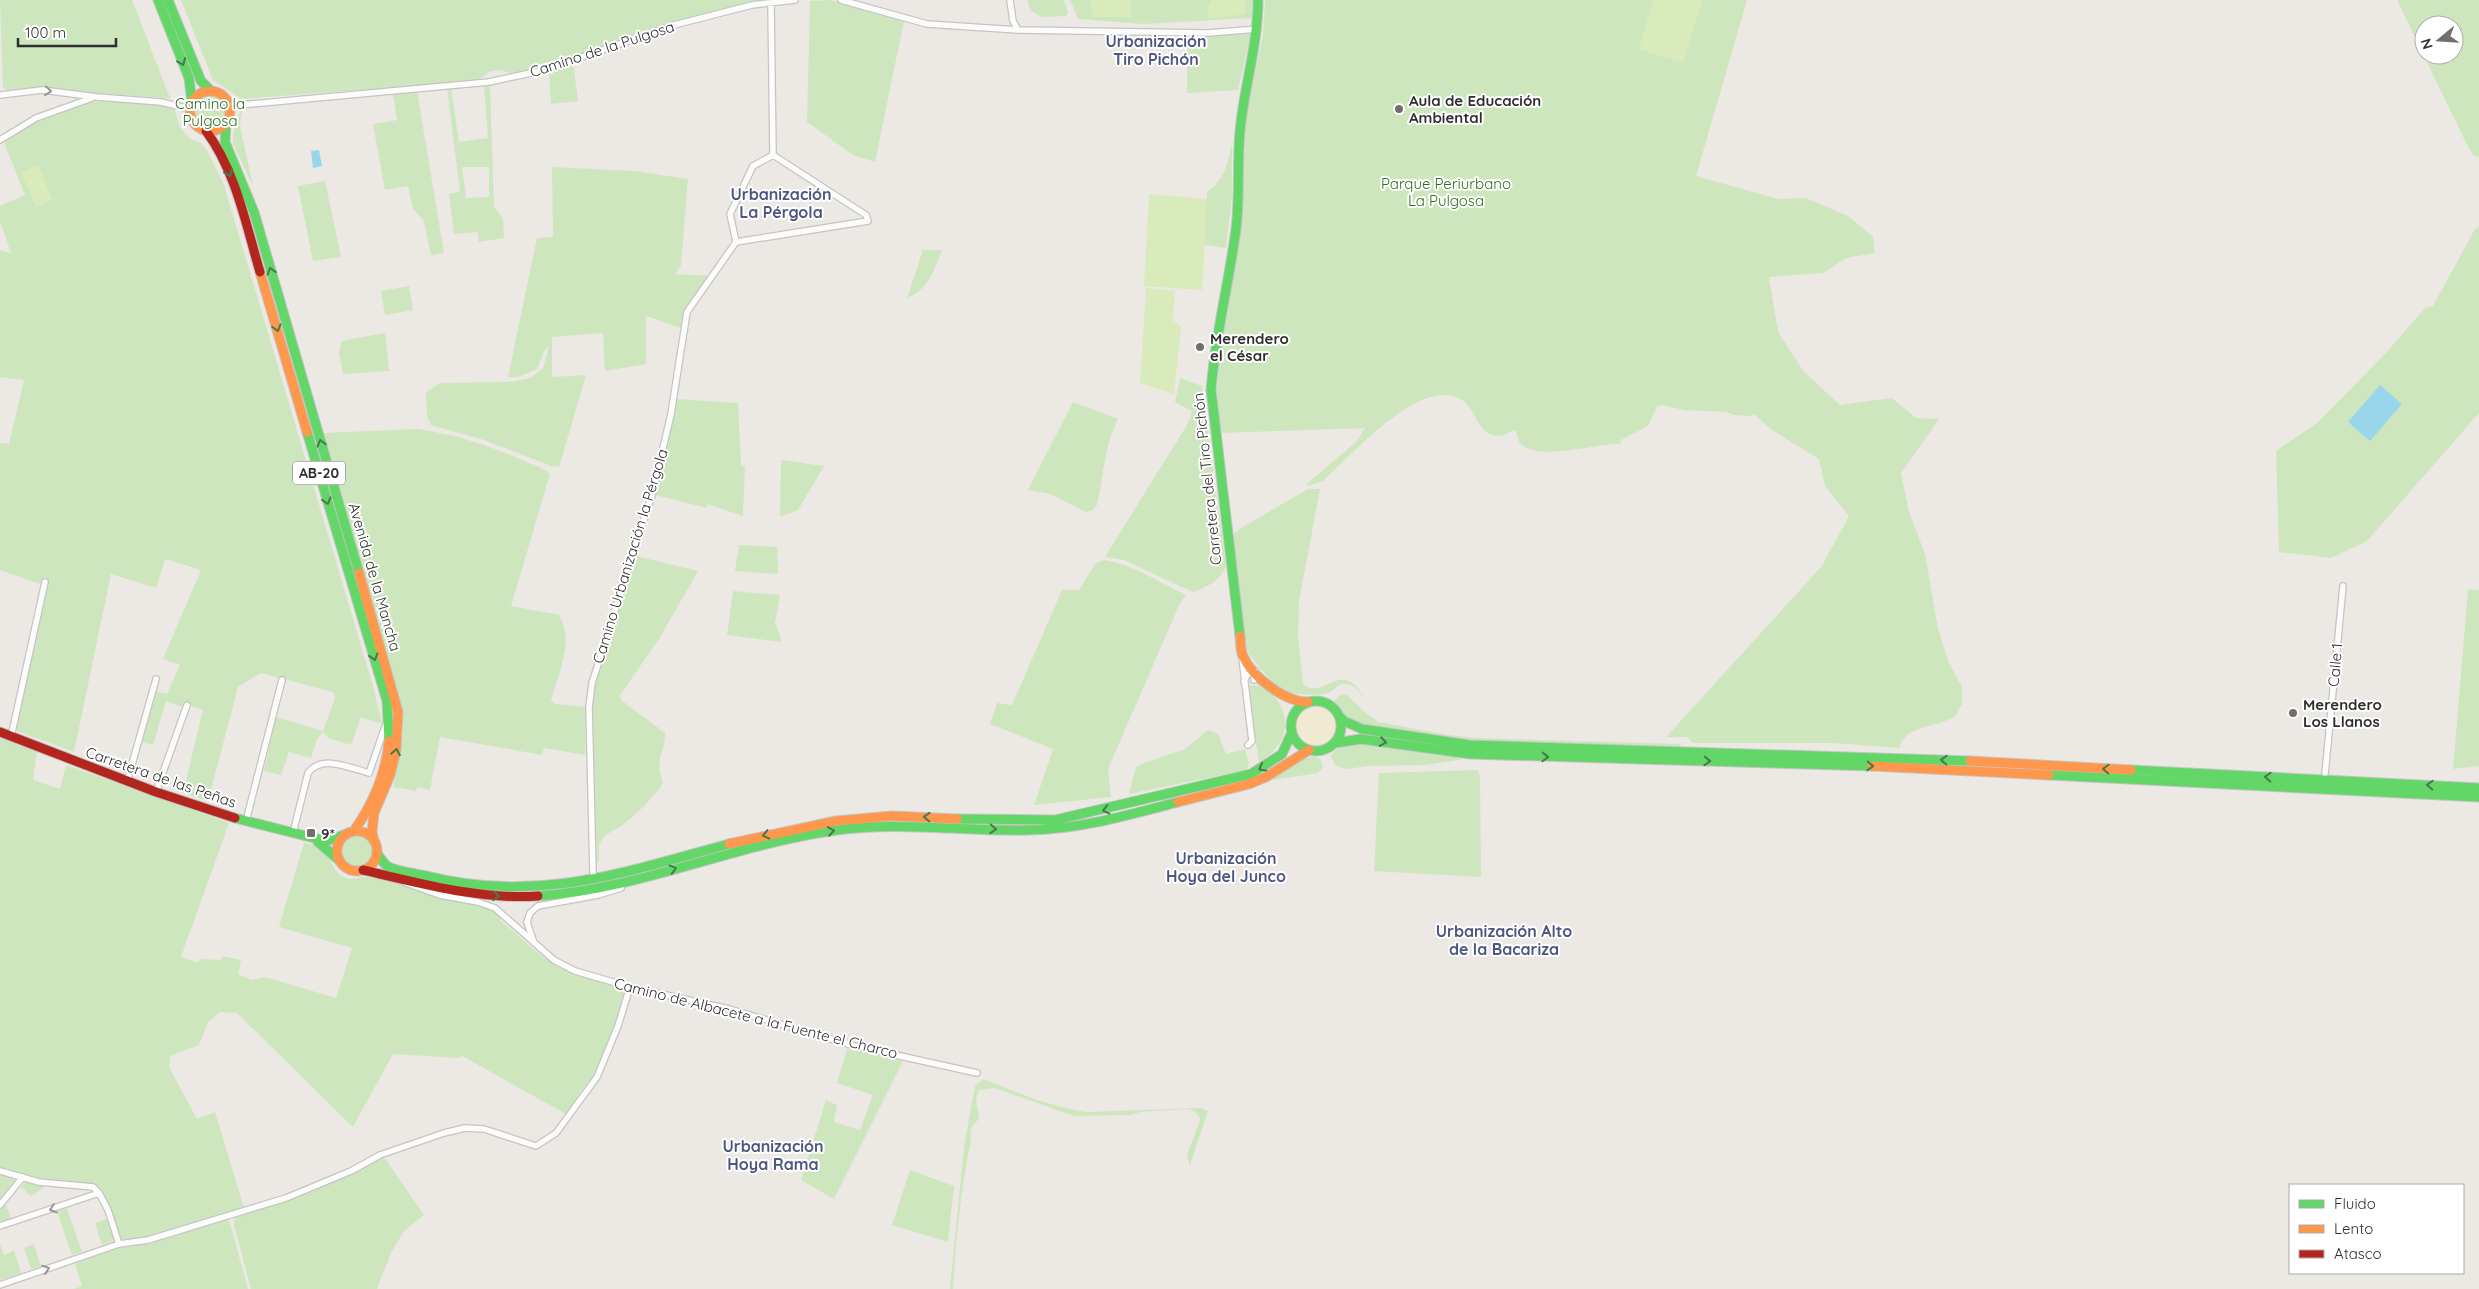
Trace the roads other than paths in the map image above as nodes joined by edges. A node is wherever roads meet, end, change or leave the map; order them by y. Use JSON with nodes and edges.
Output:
{"nodes":[{"id":1,"x":158,"y":0,"type":"edge"},
{"id":2,"x":168,"y":0,"type":"edge"},
{"id":3,"x":795,"y":0,"type":"edge"},
{"id":4,"x":841,"y":0,"type":"edge"},
{"id":5,"x":1010,"y":0,"type":"edge"},
{"id":6,"x":1258,"y":0,"type":"edge"},
{"id":7,"x":771,"y":4,"type":"junction"},
{"id":8,"x":1258,"y":28,"type":"junction"},
{"id":9,"x":1018,"y":30,"type":"junction"},
{"id":10,"x":211,"y":92,"type":"junction"},
{"id":11,"x":0,"y":94,"type":"edge"},
{"id":12,"x":97,"y":97,"type":"junction"},
{"id":13,"x":191,"y":106,"type":"junction"},
{"id":14,"x":229,"y":106,"type":"junction"},
{"id":15,"x":226,"y":123,"type":"junction"},
{"id":16,"x":206,"y":131,"type":"junction"},
{"id":17,"x":0,"y":140,"type":"edge"},
{"id":18,"x":773,"y":155,"type":"junction"},
{"id":19,"x":736,"y":242,"type":"junction"},
{"id":20,"x":46,"y":582,"type":"dead end"},
{"id":21,"x":2342,"y":586,"type":"dead end"},
{"id":22,"x":1240,"y":650,"type":"junction"},
{"id":23,"x":1255,"y":676,"type":"junction"},
{"id":24,"x":156,"y":679,"type":"dead end"},
{"id":25,"x":282,"y":680,"type":"dead end"},
{"id":26,"x":1245,"y":686,"type":"junction"},
{"id":27,"x":1284,"y":697,"type":"junction"},
{"id":28,"x":1308,"y":702,"type":"junction"},
{"id":29,"x":187,"y":705,"type":"dead end"},
{"id":30,"x":1340,"y":716,"type":"junction"},
{"id":31,"x":386,"y":724,"type":"dead end"},
{"id":32,"x":1291,"y":727,"type":"junction"},
{"id":33,"x":0,"y":732,"type":"edge"},
{"id":34,"x":11,"y":737,"type":"junction"},
{"id":35,"x":1335,"y":743,"type":"junction"},
{"id":36,"x":1248,"y":746,"type":"dead end"},
{"id":37,"x":1309,"y":750,"type":"junction"},
{"id":38,"x":2325,"y":774,"type":"dead end"},
{"id":39,"x":127,"y":782,"type":"junction"},
{"id":40,"x":2479,"y":788,"type":"edge"},
{"id":41,"x":156,"y":792,"type":"junction"},
{"id":42,"x":2479,"y":797,"type":"edge"},
{"id":43,"x":246,"y":821,"type":"junction"},
{"id":44,"x":359,"y":825,"type":"junction"},
{"id":45,"x":293,"y":833,"type":"junction"},
{"id":46,"x":344,"y":836,"type":"junction"},
{"id":47,"x":315,"y":840,"type":"junction"},
{"id":48,"x":374,"y":841,"type":"junction"},
{"id":49,"x":377,"y":854,"type":"junction"},
{"id":50,"x":339,"y":860,"type":"junction"},
{"id":51,"x":363,"y":870,"type":"junction"},
{"id":52,"x":593,"y":873,"type":"dead end"},
{"id":53,"x":645,"y":877,"type":"junction"},
{"id":54,"x":395,"y":878,"type":"junction"},
{"id":55,"x":541,"y":950,"type":"junction"},
{"id":56,"x":630,"y":987,"type":"junction"},
{"id":57,"x":977,"y":1072,"type":"dead end"},
{"id":58,"x":0,"y":1171,"type":"edge"},
{"id":59,"x":23,"y":1177,"type":"junction"},
{"id":60,"x":99,"y":1193,"type":"junction"},
{"id":61,"x":0,"y":1205,"type":"edge"},
{"id":62,"x":0,"y":1226,"type":"edge"},
{"id":63,"x":119,"y":1244,"type":"junction"},
{"id":64,"x":0,"y":1285,"type":"edge"}],
"edges":[{"from":1,"to":13,"type":"main road","number":"AB-20","one_way":true},
{"from":2,"to":10,"type":"main road"},
{"from":3,"to":7,"type":"street","name":"Camino de la Pulgosa"},
{"from":4,"to":9,"type":"street"},
{"from":5,"to":9,"type":"street"},
{"from":6,"to":8,"type":"main road","name":"Carretera del Tiro Pichón"},
{"from":7,"to":14,"type":"street","name":"Camino de la Pulgosa"},
{"from":7,"to":18,"type":"street"},
{"from":8,"to":9,"type":"street"},
{"from":8,"to":22,"type":"main road","name":"Carretera del Tiro Pichón"},
{"from":10,"to":13,"type":"main road"},
{"from":10,"to":14,"type":"main road"},
{"from":11,"to":12,"type":"street","one_way":true},
{"from":12,"to":13,"type":"street"},
{"from":12,"to":17,"type":"street"},
{"from":13,"to":16,"type":"main road","number":"AB-20"},
{"from":14,"to":15,"type":"main road"},
{"from":15,"to":16,"type":"main road"},
{"from":48,"to":15,"type":"main road","name":"Avenida de la Mancha","number":"AB-20","one_way":true},
{"from":16,"to":44,"type":"main road","name":"Avenida de la Mancha","number":"AB-20","one_way":true},
{"from":18,"to":19,"type":"street"},
{"from":18,"to":19,"type":"street"},
{"from":19,"to":52,"type":"street","name":"Camino Urbanización la Pérgola"},
{"from":20,"to":34,"type":"street"},
{"from":21,"to":38,"type":"street","name":"Calle 1"},
{"from":22,"to":23,"type":"main road"},
{"from":22,"to":26,"type":"street","name":"Carretera del Tiro Pichón"},
{"from":23,"to":26,"type":"street"},
{"from":23,"to":26,"type":"street"},
{"from":23,"to":27,"type":"main road"},
{"from":24,"to":39,"type":"street"},
{"from":25,"to":43,"type":"street"},
{"from":26,"to":36,"type":"street","name":"Carretera del Tiro Pichón"},
{"from":27,"to":28,"type":"main road"},
{"from":27,"to":32,"type":"main road"},
{"from":28,"to":30,"type":"main road"},
{"from":28,"to":32,"type":"main road"},
{"from":29,"to":41,"type":"street"},
{"from":30,"to":35,"type":"main road"},
{"from":40,"to":30,"type":"main road","one_way":true},
{"from":31,"to":45,"type":"street"},
{"from":32,"to":37,"type":"main road"},
{"from":32,"to":49,"type":"main road","one_way":true},
{"from":33,"to":34,"type":"main road","name":"Carretera de las Peñas"},
{"from":34,"to":39,"type":"main road","name":"Carretera de las Peñas"},
{"from":35,"to":37,"type":"main road"},
{"from":35,"to":42,"type":"main road","one_way":true},
{"from":53,"to":37,"type":"main road","one_way":true},
{"from":39,"to":41,"type":"main road","name":"Carretera de las Peñas"},
{"from":41,"to":43,"type":"main road","name":"Carretera de las Peñas"},
{"from":43,"to":45,"type":"main road","name":"Carretera de las Peñas"},
{"from":44,"to":46,"type":"main road"},
{"from":44,"to":48,"type":"main road"},
{"from":45,"to":47,"type":"main road","name":"Carretera de las Peñas"},
{"from":46,"to":47,"type":"main road"},
{"from":46,"to":50,"type":"main road"},
{"from":47,"to":50,"type":"main road"},
{"from":48,"to":49,"type":"main road"},
{"from":49,"to":51,"type":"main road"},
{"from":50,"to":51,"type":"main road"},
{"from":51,"to":54,"type":"main road"},
{"from":54,"to":53,"type":"main road","one_way":true},
{"from":53,"to":55,"type":"street"},
{"from":54,"to":55,"type":"street","name":"Camino de Albacete a la Fuente el Charco"},
{"from":55,"to":56,"type":"street","name":"Camino de Albacete a la Fuente el Charco"},
{"from":56,"to":57,"type":"street","name":"Camino de Albacete a la Fuente el Charco"},
{"from":56,"to":63,"type":"street"},
{"from":58,"to":59,"type":"street"},
{"from":59,"to":60,"type":"street"},
{"from":59,"to":61,"type":"street"},
{"from":60,"to":62,"type":"street","one_way":true},
{"from":60,"to":63,"type":"street"},
{"from":64,"to":63,"type":"street","one_way":true}]}
